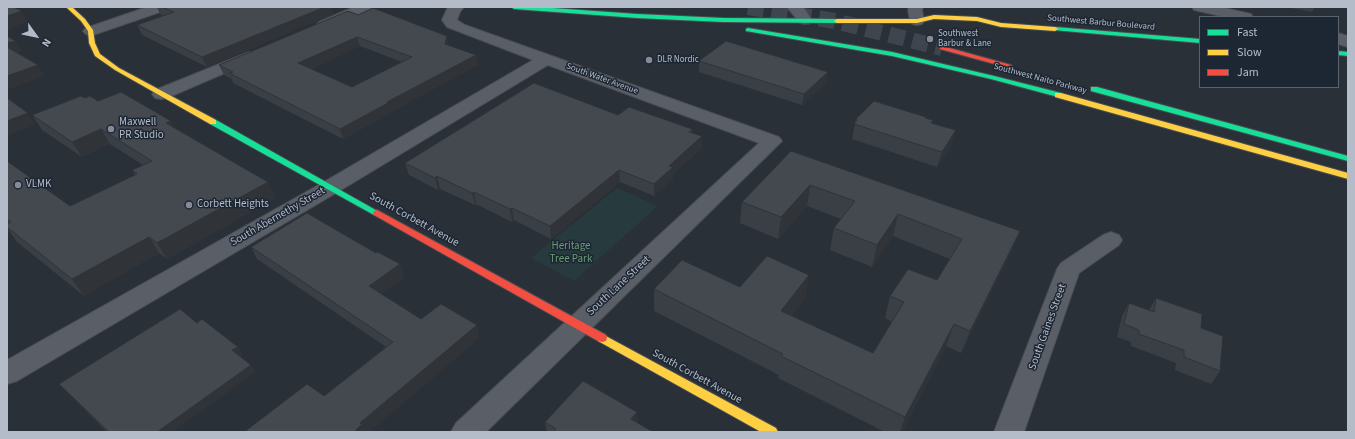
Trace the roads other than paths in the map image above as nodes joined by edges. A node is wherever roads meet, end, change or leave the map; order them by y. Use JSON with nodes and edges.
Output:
{"nodes":[{"id":1,"x":69,"y":7,"type":"edge"},
{"id":2,"x":161,"y":7,"type":"edge"},
{"id":3,"x":366,"y":7,"type":"edge"},
{"id":4,"x":457,"y":7,"type":"edge"},
{"id":5,"x":514,"y":7,"type":"edge"},
{"id":6,"x":794,"y":7,"type":"edge"},
{"id":7,"x":1199,"y":7,"type":"edge"},
{"id":8,"x":917,"y":14,"type":"edge"},
{"id":9,"x":1241,"y":16,"type":"edge"},
{"id":10,"x":723,"y":20,"type":"junction"},
{"id":11,"x":805,"y":20,"type":"junction"},
{"id":12,"x":1001,"y":25,"type":"junction"},
{"id":13,"x":936,"y":27,"type":"dead end"},
{"id":14,"x":981,"y":29,"type":"dead end"},
{"id":15,"x":91,"y":32,"type":"junction"},
{"id":16,"x":307,"y":32,"type":"edge"},
{"id":17,"x":1199,"y":41,"type":"edge"},
{"id":18,"x":942,"y":48,"type":"tunnel mouth"},
{"id":19,"x":263,"y":51,"type":"edge"},
{"id":20,"x":547,"y":59,"type":"junction"},
{"id":21,"x":1017,"y":68,"type":"dead end"},
{"id":22,"x":1084,"y":86,"type":"dead end"},
{"id":23,"x":161,"y":94,"type":"junction"},
{"id":24,"x":772,"y":141,"type":"joint"},
{"id":25,"x":1348,"y":159,"type":"edge"},
{"id":26,"x":1348,"y":176,"type":"edge"},
{"id":27,"x":329,"y":188,"type":"junction"},
{"id":28,"x":1110,"y":240,"type":"dead end"},
{"id":29,"x":580,"y":324,"type":"junction"},
{"id":30,"x":7,"y":373,"type":"edge"},
{"id":31,"x":466,"y":432,"type":"edge"},
{"id":32,"x":772,"y":432,"type":"edge"},
{"id":33,"x":1009,"y":432,"type":"edge"}],
"edges":[{"from":1,"to":15,"type":"main road","name":"South Corbett Avenue"},
{"from":2,"to":15,"type":"street"},
{"from":3,"to":16,"type":"street"},
{"from":4,"to":20,"type":"street","name":"South Water Avenue"},
{"from":5,"to":10,"type":"main road","name":"Southwest Barbur Boulevard"},
{"from":6,"to":11,"type":"street"},
{"from":7,"to":9,"type":"street"},
{"from":8,"to":11,"type":"main road","name":"Southwest Barbur Boulevard"},
{"from":8,"to":12,"type":"main road","name":"Southwest Barbur Boulevard"},
{"from":8,"to":13,"type":"main road","name":"Southwest Barbur Boulevard"},
{"from":10,"to":11,"type":"main road","name":"Southwest Barbur Boulevard"},
{"from":10,"to":26,"type":"main road","name":"Southwest Naito Parkway"},
{"from":12,"to":14,"type":"main road","name":"Southwest Barbur Boulevard"},
{"from":12,"to":17,"type":"main road","name":"Southwest Barbur Boulevard"},
{"from":15,"to":23,"type":"main road","name":"South Corbett Avenue"},
{"from":18,"to":21,"type":"main road","name":"Southwest Naito Parkway"},
{"from":19,"to":23,"type":"street"},
{"from":20,"to":24,"type":"street","name":"South Water Avenue"},
{"from":20,"to":27,"type":"street","name":"South Abernethy Street"},
{"from":22,"to":25,"type":"main road","name":"Southwest Naito Parkway"},
{"from":23,"to":27,"type":"main road","name":"South Corbett Avenue"},
{"from":24,"to":29,"type":"street","name":"South Lane Street"},
{"from":27,"to":29,"type":"main road","name":"South Corbett Avenue"},
{"from":27,"to":30,"type":"street","name":"South Abernethy Street"},
{"from":28,"to":33,"type":"street","name":"South Gaines Street"},
{"from":29,"to":31,"type":"street","name":"South Lane Street"},
{"from":29,"to":32,"type":"main road","name":"South Corbett Avenue"}]}
